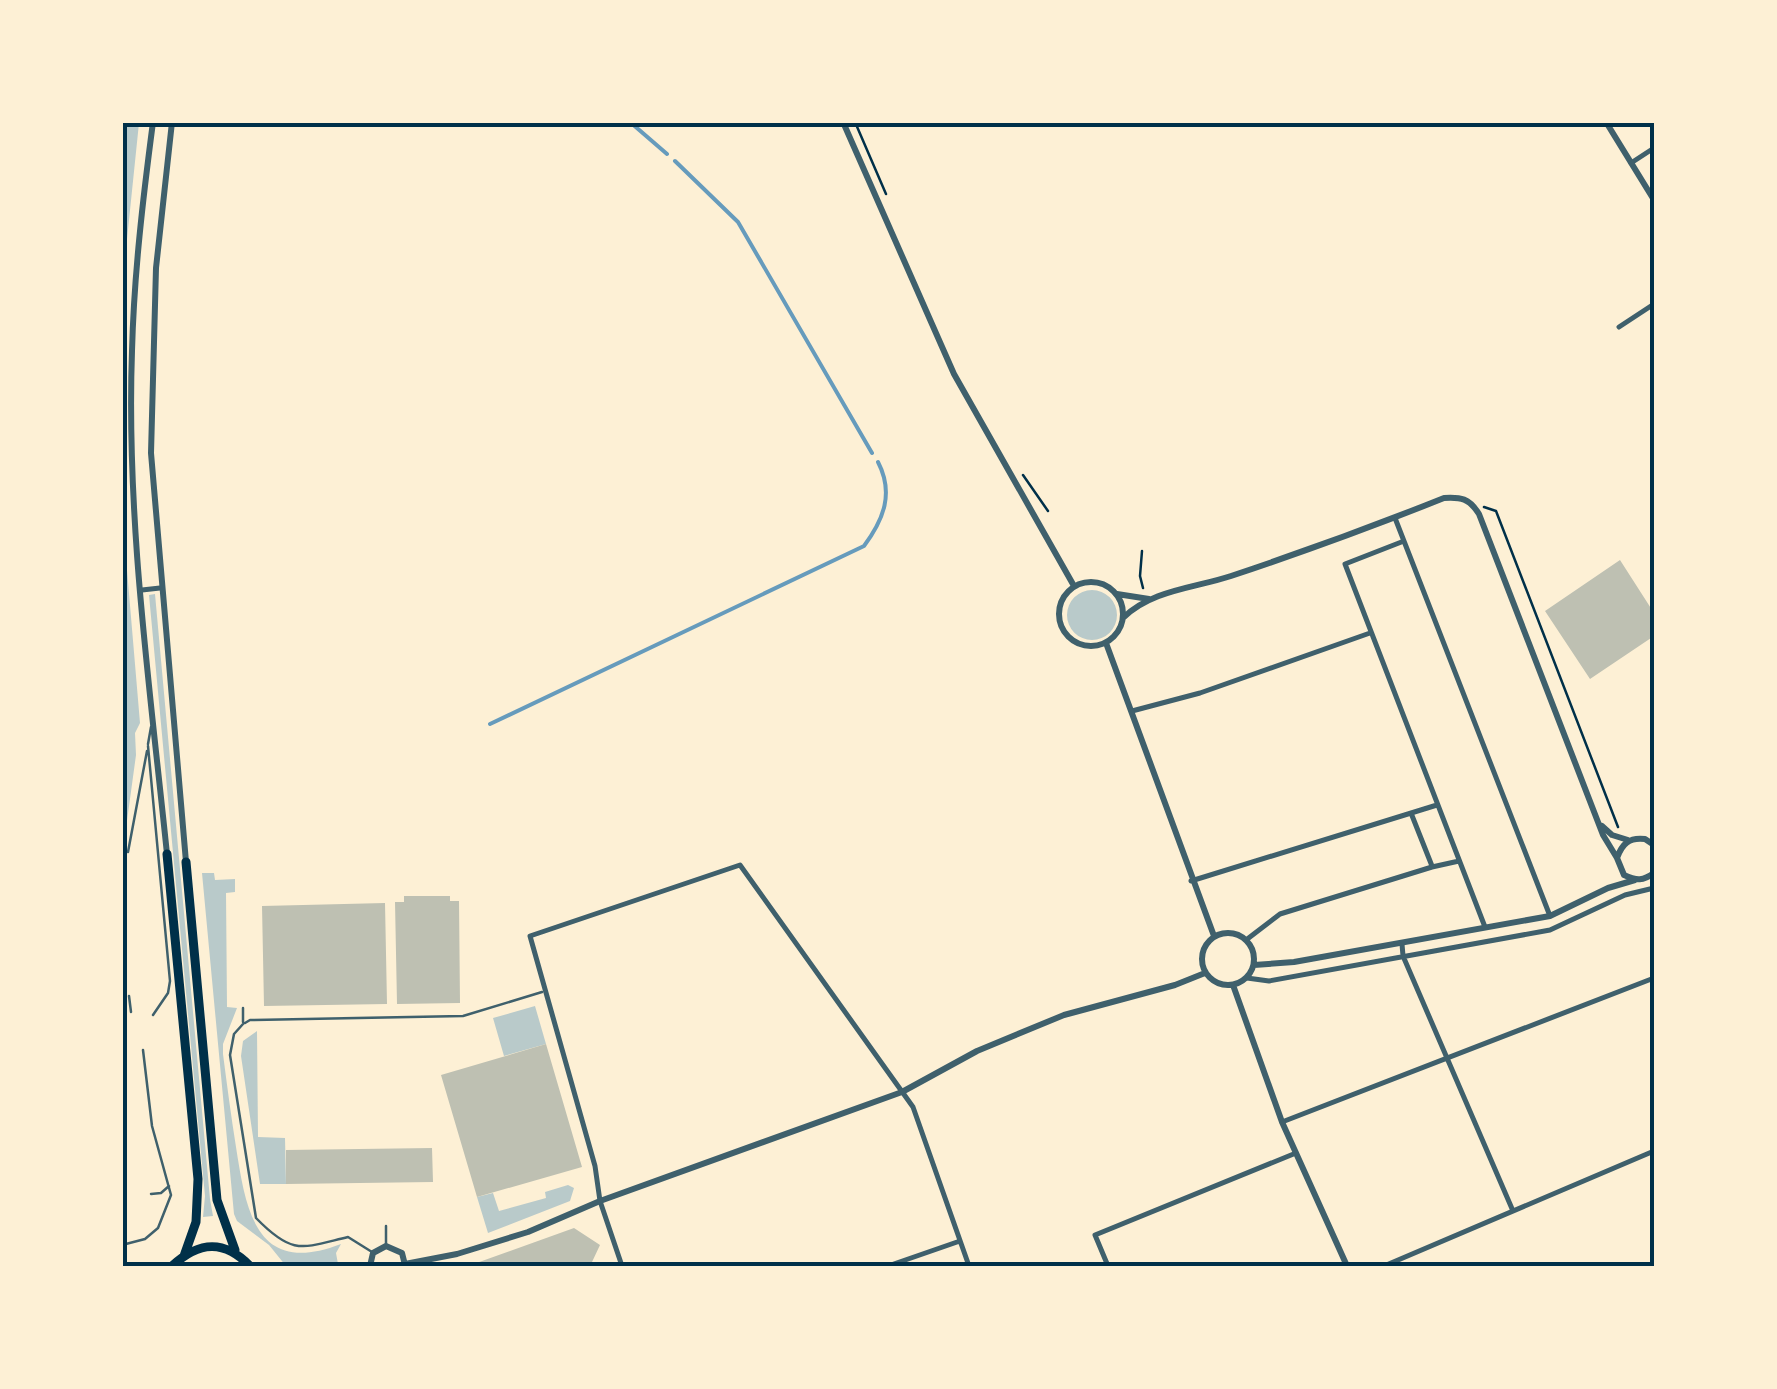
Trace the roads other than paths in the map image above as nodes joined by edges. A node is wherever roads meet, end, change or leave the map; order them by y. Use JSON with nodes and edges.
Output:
{"nodes":[{"id":1,"x":153,"y":122,"type":"edge"},
{"id":2,"x":172,"y":122,"type":"edge"},
{"id":3,"x":843,"y":122,"type":"edge"},
{"id":4,"x":1606,"y":122,"type":"edge"},
{"id":5,"x":1654,"y":148,"type":"edge"},
{"id":6,"x":1631,"y":162,"type":"junction"},
{"id":7,"x":1654,"y":200,"type":"edge"},
{"id":8,"x":1654,"y":304,"type":"edge"},
{"id":9,"x":1619,"y":327,"type":"dead end"},
{"id":10,"x":1395,"y":518,"type":"junction"},
{"id":11,"x":1404,"y":541,"type":"junction"},
{"id":12,"x":1074,"y":586,"type":"junction"},
{"id":13,"x":160,"y":588,"type":"junction"},
{"id":14,"x":142,"y":590,"type":"junction"},
{"id":15,"x":1116,"y":594,"type":"junction"},
{"id":16,"x":1150,"y":599,"type":"junction"},
{"id":17,"x":1123,"y":618,"type":"junction"},
{"id":18,"x":1370,"y":634,"type":"junction"},
{"id":19,"x":1106,"y":643,"type":"junction"},
{"id":20,"x":1132,"y":711,"type":"junction"},
{"id":21,"x":153,"y":716,"type":"junction"},
{"id":22,"x":148,"y":746,"type":"junction"},
{"id":23,"x":1437,"y":805,"type":"junction"},
{"id":24,"x":1411,"y":813,"type":"junction"},
{"id":25,"x":1596,"y":816,"type":"junction"},
{"id":26,"x":1628,"y":840,"type":"junction"},
{"id":27,"x":1654,"y":845,"type":"edge"},
{"id":28,"x":128,"y":852,"type":"dead end"},
{"id":29,"x":167,"y":854,"type":"joint"},
{"id":30,"x":1460,"y":861,"type":"junction"},
{"id":31,"x":186,"y":862,"type":"joint"},
{"id":32,"x":1618,"y":863,"type":"junction"},
{"id":33,"x":1432,"y":866,"type":"junction"},
{"id":34,"x":1654,"y":874,"type":"edge"},
{"id":35,"x":1191,"y":880,"type":"junction"},
{"id":36,"x":1634,"y":880,"type":"junction"},
{"id":37,"x":1608,"y":888,"type":"junction"},
{"id":38,"x":1654,"y":888,"type":"edge"},
{"id":39,"x":1550,"y":916,"type":"junction"},
{"id":40,"x":1486,"y":930,"type":"junction"},
{"id":41,"x":1214,"y":936,"type":"junction"},
{"id":42,"x":1246,"y":940,"type":"junction"},
{"id":43,"x":1402,"y":944,"type":"junction"},
{"id":44,"x":1403,"y":956,"type":"junction"},
{"id":45,"x":1254,"y":966,"type":"junction"},
{"id":46,"x":1205,"y":974,"type":"junction"},
{"id":47,"x":1247,"y":978,"type":"junction"},
{"id":48,"x":1654,"y":978,"type":"edge"},
{"id":49,"x":1233,"y":986,"type":"junction"},
{"id":50,"x":545,"y":991,"type":"junction"},
{"id":51,"x":130,"y":996,"type":"dead end"},
{"id":52,"x":243,"y":1008,"type":"dead end"},
{"id":53,"x":131,"y":1012,"type":"dead end"},
{"id":54,"x":153,"y":1015,"type":"dead end"},
{"id":55,"x":244,"y":1024,"type":"junction"},
{"id":56,"x":143,"y":1050,"type":"dead end"},
{"id":57,"x":1445,"y":1057,"type":"junction"},
{"id":58,"x":902,"y":1092,"type":"junction"},
{"id":59,"x":1282,"y":1122,"type":"junction"},
{"id":60,"x":1654,"y":1152,"type":"edge"},
{"id":61,"x":1296,"y":1153,"type":"junction"},
{"id":62,"x":170,"y":1185,"type":"junction"},
{"id":63,"x":152,"y":1194,"type":"dead end"},
{"id":64,"x":600,"y":1202,"type":"junction"},
{"id":65,"x":1513,"y":1211,"type":"junction"},
{"id":66,"x":386,"y":1226,"type":"dead end"},
{"id":67,"x":960,"y":1240,"type":"junction"},
{"id":68,"x":122,"y":1245,"type":"edge"},
{"id":69,"x":386,"y":1246,"type":"junction"},
{"id":70,"x":235,"y":1250,"type":"junction"},
{"id":71,"x":374,"y":1253,"type":"junction"},
{"id":72,"x":184,"y":1256,"type":"junction"},
{"id":73,"x":405,"y":1265,"type":"edge"},
{"id":74,"x":172,"y":1266,"type":"edge"},
{"id":75,"x":250,"y":1266,"type":"edge"},
{"id":76,"x":370,"y":1266,"type":"edge"},
{"id":77,"x":622,"y":1266,"type":"edge"},
{"id":78,"x":888,"y":1266,"type":"edge"},
{"id":79,"x":969,"y":1266,"type":"edge"},
{"id":80,"x":1108,"y":1266,"type":"edge"},
{"id":81,"x":1347,"y":1266,"type":"edge"},
{"id":82,"x":1384,"y":1266,"type":"edge"}],
"edges":[{"from":1,"to":14,"type":"street"},
{"from":2,"to":13,"type":"street"},
{"from":3,"to":12,"type":"street"},
{"from":4,"to":6,"type":"street"},
{"from":5,"to":6,"type":"street"},
{"from":6,"to":7,"type":"street"},
{"from":8,"to":9,"type":"street"},
{"from":10,"to":11,"type":"street"},
{"from":10,"to":16,"type":"street"},
{"from":10,"to":25,"type":"street"},
{"from":11,"to":18,"type":"street"},
{"from":11,"to":39,"type":"street"},
{"from":12,"to":15,"type":"street"},
{"from":12,"to":19,"type":"street"},
{"from":13,"to":14,"type":"street"},
{"from":13,"to":31,"type":"street"},
{"from":14,"to":21,"type":"street"},
{"from":15,"to":16,"type":"street"},
{"from":15,"to":17,"type":"street"},
{"from":16,"to":17,"type":"street"},
{"from":17,"to":19,"type":"street"},
{"from":18,"to":20,"type":"street"},
{"from":18,"to":23,"type":"street"},
{"from":19,"to":20,"type":"street"},
{"from":20,"to":35,"type":"street"},
{"from":21,"to":22,"type":"lane"},
{"from":21,"to":29,"type":"street"},
{"from":22,"to":28,"type":"lane"},
{"from":22,"to":54,"type":"lane"},
{"from":23,"to":24,"type":"street"},
{"from":23,"to":30,"type":"street"},
{"from":24,"to":33,"type":"street"},
{"from":24,"to":35,"type":"street"},
{"from":25,"to":26,"type":"street"},
{"from":25,"to":32,"type":"street"},
{"from":26,"to":27,"type":"street"},
{"from":26,"to":32,"type":"street"},
{"from":29,"to":72,"type":"highway"},
{"from":30,"to":33,"type":"street"},
{"from":30,"to":40,"type":"street"},
{"from":31,"to":70,"type":"highway"},
{"from":32,"to":36,"type":"street"},
{"from":32,"to":37,"type":"street"},
{"from":33,"to":42,"type":"street"},
{"from":34,"to":36,"type":"street"},
{"from":35,"to":41,"type":"street"},
{"from":36,"to":37,"type":"street"},
{"from":37,"to":39,"type":"street"},
{"from":38,"to":44,"type":"street"},
{"from":39,"to":40,"type":"street"},
{"from":40,"to":43,"type":"street"},
{"from":41,"to":42,"type":"street"},
{"from":41,"to":46,"type":"street"},
{"from":42,"to":45,"type":"street"},
{"from":43,"to":44,"type":"street"},
{"from":43,"to":45,"type":"street"},
{"from":44,"to":47,"type":"street"},
{"from":44,"to":57,"type":"street"},
{"from":45,"to":47,"type":"street"},
{"from":46,"to":49,"type":"street"},
{"from":46,"to":58,"type":"street"},
{"from":47,"to":49,"type":"street"},
{"from":48,"to":57,"type":"street"},
{"from":49,"to":59,"type":"street"},
{"from":50,"to":55,"type":"lane"},
{"from":50,"to":58,"type":"street"},
{"from":50,"to":64,"type":"street"},
{"from":51,"to":53,"type":"lane"},
{"from":52,"to":55,"type":"lane"},
{"from":55,"to":71,"type":"lane"},
{"from":56,"to":62,"type":"lane"},
{"from":57,"to":59,"type":"street"},
{"from":57,"to":65,"type":"street"},
{"from":58,"to":64,"type":"street"},
{"from":58,"to":67,"type":"street"},
{"from":59,"to":61,"type":"street"},
{"from":60,"to":65,"type":"street"},
{"from":61,"to":80,"type":"street"},
{"from":61,"to":81,"type":"street"},
{"from":62,"to":63,"type":"lane"},
{"from":62,"to":68,"type":"lane"},
{"from":64,"to":73,"type":"street"},
{"from":64,"to":77,"type":"street"},
{"from":65,"to":82,"type":"street"},
{"from":66,"to":69,"type":"lane"},
{"from":67,"to":78,"type":"street"},
{"from":67,"to":79,"type":"street"},
{"from":69,"to":71,"type":"street"},
{"from":69,"to":73,"type":"street"},
{"from":70,"to":72,"type":"highway"},
{"from":70,"to":75,"type":"highway"},
{"from":71,"to":76,"type":"street"},
{"from":72,"to":74,"type":"highway"}]}
